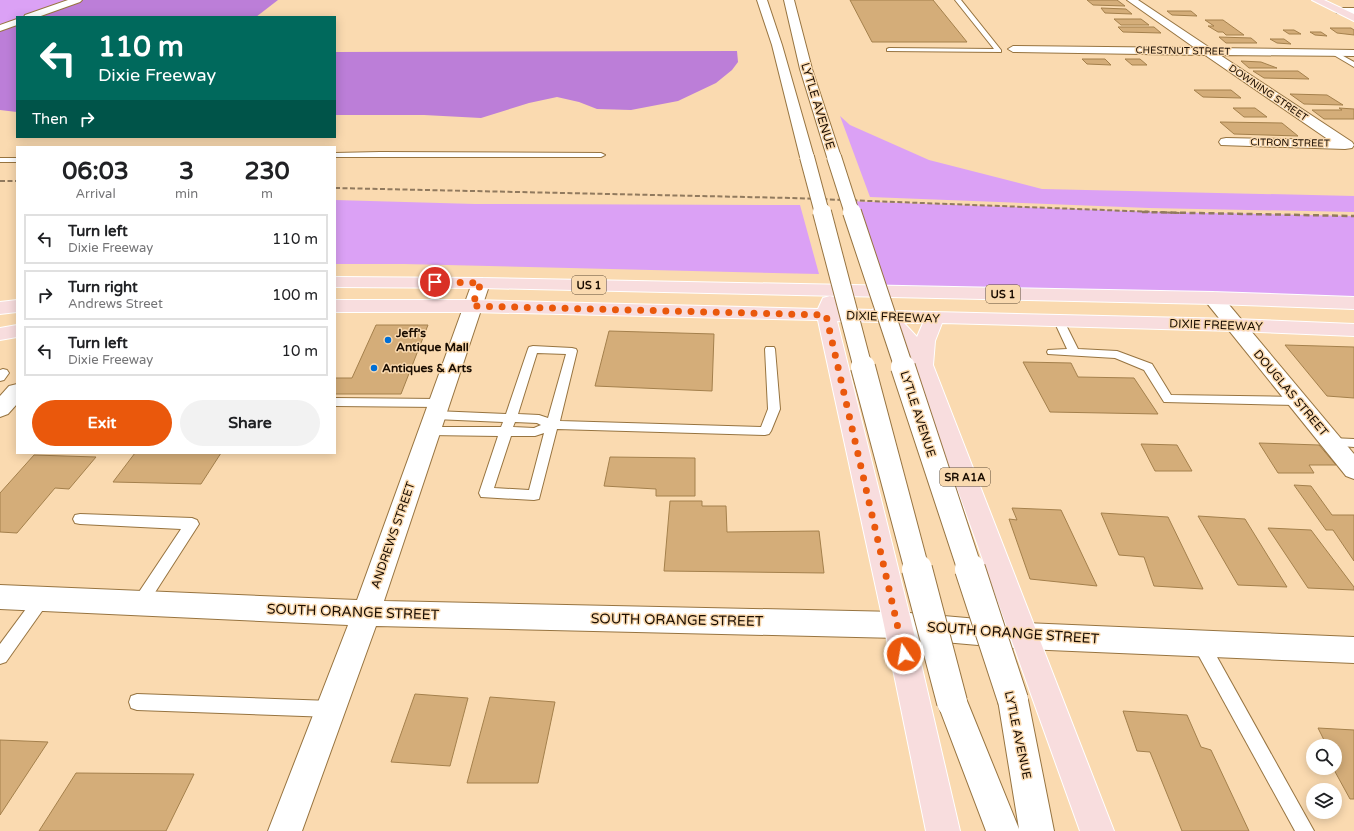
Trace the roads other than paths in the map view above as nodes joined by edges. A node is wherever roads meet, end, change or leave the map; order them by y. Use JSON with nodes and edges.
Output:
{"nodes":[{"id":1,"x":77,"y":0,"type":"edge"},
{"id":2,"x":762,"y":0,"type":"edge"},
{"id":3,"x":789,"y":0,"type":"edge"},
{"id":4,"x":958,"y":0,"type":"edge"},
{"id":5,"x":1132,"y":0,"type":"edge"},
{"id":6,"x":1317,"y":0,"type":"edge"},
{"id":7,"x":1340,"y":11,"type":"junction"},
{"id":8,"x":1354,"y":11,"type":"edge"},
{"id":9,"x":32,"y":16,"type":"edge"},
{"id":10,"x":1354,"y":18,"type":"edge"},
{"id":11,"x":16,"y":22,"type":"edge"},
{"id":12,"x":0,"y":28,"type":"edge"},
{"id":13,"x":1013,"y":49,"type":"dead end"},
{"id":14,"x":889,"y":50,"type":"dead end"},
{"id":15,"x":1206,"y":51,"type":"junction"},
{"id":16,"x":1334,"y":53,"type":"junction"},
{"id":17,"x":1354,"y":53,"type":"edge"},
{"id":18,"x":1354,"y":65,"type":"edge"},
{"id":19,"x":1226,"y":142,"type":"dead end"},
{"id":20,"x":1350,"y":145,"type":"edge"},
{"id":21,"x":336,"y":155,"type":"edge"},
{"id":22,"x":601,"y":155,"type":"dead end"},
{"id":23,"x":0,"y":160,"type":"edge"},
{"id":24,"x":16,"y":160,"type":"edge"},
{"id":25,"x":336,"y":282,"type":"edge"},
{"id":26,"x":843,"y":291,"type":"junction"},
{"id":27,"x":476,"y":294,"type":"junction"},
{"id":28,"x":1213,"y":298,"type":"junction"},
{"id":29,"x":1354,"y":302,"type":"edge"},
{"id":30,"x":16,"y":306,"type":"edge"},
{"id":31,"x":336,"y":306,"type":"edge"},
{"id":32,"x":0,"y":308,"type":"edge"},
{"id":33,"x":826,"y":315,"type":"junction"},
{"id":34,"x":887,"y":316,"type":"junction"},
{"id":35,"x":935,"y":318,"type":"junction"},
{"id":36,"x":1059,"y":321,"type":"junction"},
{"id":37,"x":1234,"y":325,"type":"junction"},
{"id":38,"x":1354,"y":330,"type":"edge"},
{"id":39,"x":770,"y":349,"type":"dead end"},
{"id":40,"x":1052,"y":352,"type":"dead end"},
{"id":41,"x":1074,"y":352,"type":"junction"},
{"id":42,"x":923,"y":365,"type":"junction"},
{"id":43,"x":0,"y":374,"type":"edge"},
{"id":44,"x":0,"y":377,"type":"edge"},
{"id":45,"x":1297,"y":401,"type":"junction"},
{"id":46,"x":336,"y":402,"type":"edge"},
{"id":47,"x":434,"y":416,"type":"junction"},
{"id":48,"x":511,"y":418,"type":"junction"},
{"id":49,"x":553,"y":425,"type":"junction"},
{"id":50,"x":506,"y":432,"type":"junction"},
{"id":51,"x":1331,"y":442,"type":"junction"},
{"id":52,"x":1354,"y":443,"type":"edge"},
{"id":53,"x":1354,"y":470,"type":"edge"},
{"id":54,"x":80,"y":519,"type":"dead end"},
{"id":55,"x":0,"y":597,"type":"edge"},
{"id":56,"x":42,"y":599,"type":"junction"},
{"id":57,"x":140,"y":603,"type":"junction"},
{"id":58,"x":366,"y":613,"type":"junction"},
{"id":59,"x":898,"y":625,"type":"junction"},
{"id":60,"x":1025,"y":636,"type":"junction"},
{"id":61,"x":1201,"y":644,"type":"junction"},
{"id":62,"x":1354,"y":650,"type":"edge"},
{"id":63,"x":0,"y":658,"type":"edge"},
{"id":64,"x":137,"y":702,"type":"dead end"},
{"id":65,"x":330,"y":709,"type":"junction"},
{"id":66,"x":286,"y":831,"type":"edge"},
{"id":67,"x":943,"y":831,"type":"edge"},
{"id":68,"x":1003,"y":831,"type":"edge"},
{"id":69,"x":1037,"y":831,"type":"edge"},
{"id":70,"x":1097,"y":831,"type":"edge"},
{"id":71,"x":1305,"y":831,"type":"edge"}],
"edges":[{"from":1,"to":9,"type":"street"},
{"from":2,"to":68,"type":"street","name":"LYTLE AVENUE","bridge":true},
{"from":3,"to":69,"type":"street","name":"LYTLE AVENUE","bridge":true},
{"from":4,"to":14,"type":"lane"},
{"from":5,"to":15,"type":"street","name":"DOWNING STREET"},
{"from":6,"to":7,"type":"main road"},
{"from":7,"to":8,"type":"street"},
{"from":7,"to":10,"type":"main road"},
{"from":11,"to":12,"type":"street"},
{"from":13,"to":15,"type":"street","name":"CHESTNUT STREET"},
{"from":15,"to":16,"type":"street","name":"CHESTNUT STREET"},
{"from":15,"to":20,"type":"street","name":"DOWNING STREET"},
{"from":16,"to":17,"type":"street","name":"CHESTNUT STREET"},
{"from":16,"to":18,"type":"lane"},
{"from":19,"to":20,"type":"street","name":"CITRON STREET"},
{"from":21,"to":22,"type":"lane"},
{"from":23,"to":24,"type":"lane"},
{"from":25,"to":27,"type":"main road","name":"DIXIE FREEWAY","number":"US 1"},
{"from":26,"to":27,"type":"main road","name":"DIXIE FREEWAY","number":"US 1"},
{"from":26,"to":28,"type":"main road","name":"DIXIE FREEWAY","number":"US 1"},
{"from":26,"to":33,"type":"main road"},
{"from":26,"to":34,"type":"main road"},
{"from":27,"to":31,"type":"main road","name":"DIXIE FREEWAY","number":"US 1"},
{"from":27,"to":33,"type":"main road","name":"DIXIE FREEWAY","number":"US 1"},
{"from":27,"to":47,"type":"street","name":"ANDREWS STREET"},
{"from":28,"to":29,"type":"main road","name":"DIXIE FREEWAY","number":"US 1"},
{"from":28,"to":37,"type":"street","name":"DOUGLAS STREET"},
{"from":30,"to":32,"type":"main road"},
{"from":33,"to":34,"type":"main road","name":"DIXIE FREEWAY","number":"US 1"},
{"from":33,"to":59,"type":"main road"},
{"from":34,"to":35,"type":"main road","name":"DIXIE FREEWAY","number":"US 1"},
{"from":34,"to":42,"type":"main road"},
{"from":35,"to":36,"type":"main road","name":"DIXIE FREEWAY","number":"US 1"},
{"from":35,"to":42,"type":"main road","number":"SR A1A"},
{"from":36,"to":37,"type":"main road","name":"DIXIE FREEWAY","number":"US 1"},
{"from":36,"to":41,"type":"lane"},
{"from":37,"to":38,"type":"main road","name":"DIXIE FREEWAY","number":"US 1"},
{"from":37,"to":45,"type":"street","name":"DOUGLAS STREET"},
{"from":39,"to":49,"type":"lane"},
{"from":40,"to":41,"type":"lane"},
{"from":41,"to":45,"type":"lane"},
{"from":42,"to":60,"type":"main road","number":"SR A1A"},
{"from":43,"to":44,"type":"lane"},
{"from":45,"to":51,"type":"street","name":"DOUGLAS STREET"},
{"from":46,"to":47,"type":"lane"},
{"from":47,"to":48,"type":"lane"},
{"from":47,"to":50,"type":"lane"},
{"from":47,"to":58,"type":"street","name":"ANDREWS STREET"},
{"from":48,"to":49,"type":"lane"},
{"from":48,"to":49,"type":"lane"},
{"from":48,"to":50,"type":"lane"},
{"from":49,"to":50,"type":"lane"},
{"from":49,"to":50,"type":"lane"},
{"from":51,"to":52,"type":"lane"},
{"from":51,"to":53,"type":"street","name":"DOUGLAS STREET"},
{"from":54,"to":57,"type":"lane"},
{"from":55,"to":56,"type":"street","name":"SOUTH ORANGE STREET"},
{"from":56,"to":57,"type":"street","name":"SOUTH ORANGE STREET"},
{"from":56,"to":63,"type":"lane"},
{"from":57,"to":58,"type":"street","name":"SOUTH ORANGE STREET"},
{"from":58,"to":59,"type":"street","name":"SOUTH ORANGE STREET"},
{"from":58,"to":65,"type":"street","name":"ANDREWS STREET"},
{"from":59,"to":60,"type":"street","name":"SOUTH ORANGE STREET"},
{"from":59,"to":67,"type":"main road"},
{"from":60,"to":61,"type":"street","name":"SOUTH ORANGE STREET"},
{"from":60,"to":70,"type":"main road","number":"SR A1A"},
{"from":61,"to":62,"type":"street","name":"SOUTH ORANGE STREET"},
{"from":61,"to":71,"type":"lane"},
{"from":64,"to":65,"type":"lane"},
{"from":65,"to":66,"type":"street","name":"ANDREWS STREET"}]}
